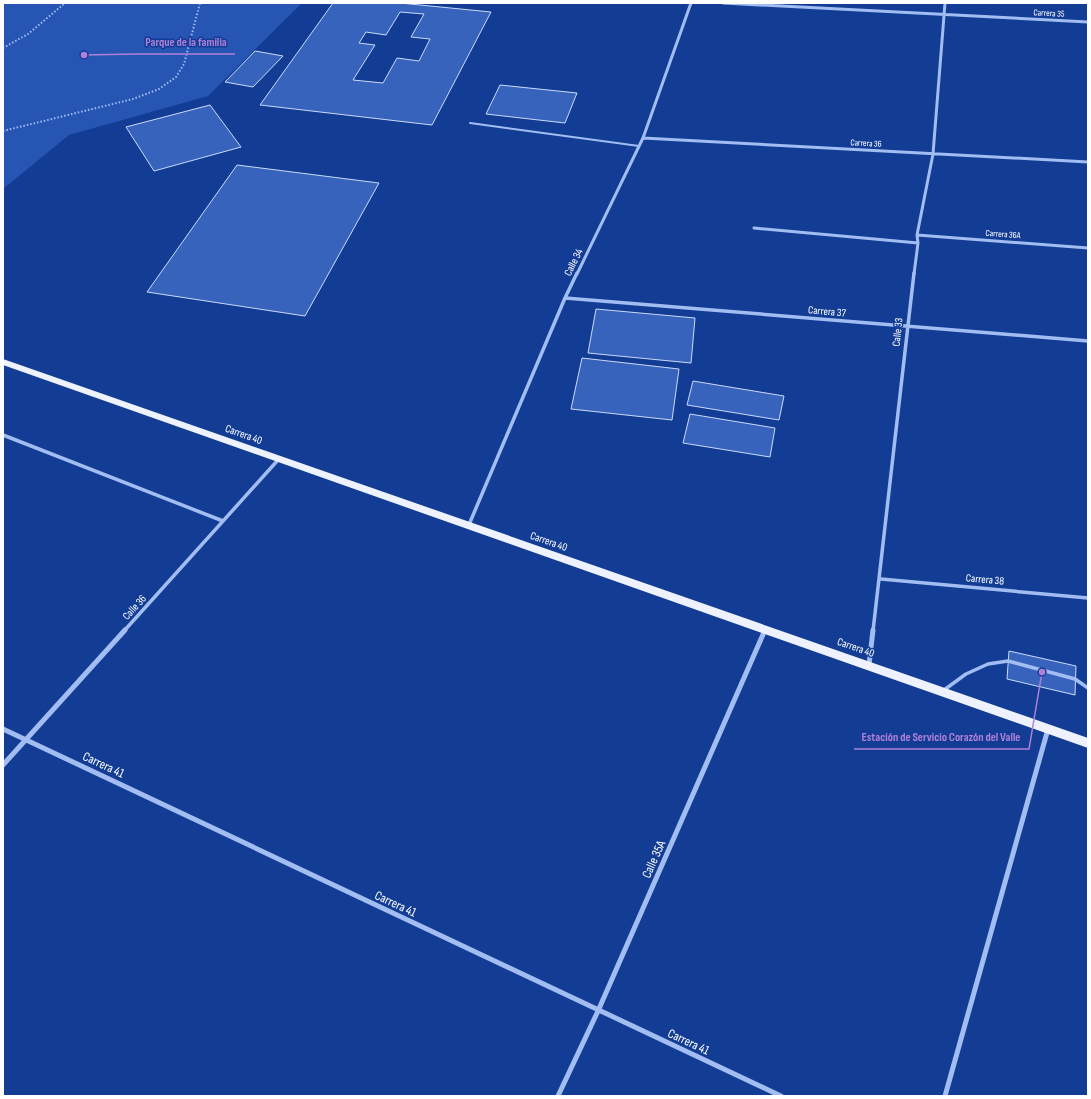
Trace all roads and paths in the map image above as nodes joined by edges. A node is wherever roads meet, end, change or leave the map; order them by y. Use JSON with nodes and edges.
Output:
{"nodes":[{"id":1,"x":65,"y":3,"type":"edge"},
{"id":2,"x":200,"y":3,"type":"edge"},
{"id":3,"x":691,"y":3,"type":"edge"},
{"id":4,"x":723,"y":3,"type":"edge"},
{"id":5,"x":946,"y":3,"type":"edge"},
{"id":6,"x":945,"y":14,"type":"junction"},
{"id":7,"x":1088,"y":22,"type":"edge"},
{"id":8,"x":3,"y":48,"type":"edge"},
{"id":9,"x":470,"y":123,"type":"dead end"},
{"id":10,"x":3,"y":131,"type":"edge"},
{"id":11,"x":643,"y":138,"type":"junction"},
{"id":12,"x":639,"y":146,"type":"junction"},
{"id":13,"x":933,"y":154,"type":"junction"},
{"id":14,"x":1088,"y":162,"type":"edge"},
{"id":15,"x":754,"y":228,"type":"dead end"},
{"id":16,"x":917,"y":235,"type":"junction"},
{"id":17,"x":918,"y":243,"type":"junction"},
{"id":18,"x":1088,"y":248,"type":"edge"},
{"id":19,"x":565,"y":298,"type":"junction"},
{"id":20,"x":906,"y":326,"type":"junction"},
{"id":21,"x":1088,"y":341,"type":"edge"},
{"id":22,"x":3,"y":362,"type":"edge"},
{"id":23,"x":3,"y":435,"type":"edge"},
{"id":24,"x":278,"y":460,"type":"junction"},
{"id":25,"x":223,"y":521,"type":"junction"},
{"id":26,"x":468,"y":527,"type":"junction"},
{"id":27,"x":881,"y":579,"type":"junction"},
{"id":28,"x":1088,"y":598,"type":"edge"},
{"id":29,"x":766,"y":629,"type":"junction"},
{"id":30,"x":869,"y":665,"type":"junction"},
{"id":31,"x":1088,"y":688,"type":"edge"},
{"id":32,"x":943,"y":692,"type":"junction"},
{"id":33,"x":3,"y":729,"type":"edge"},
{"id":34,"x":1048,"y":729,"type":"junction"},
{"id":35,"x":27,"y":739,"type":"junction"},
{"id":36,"x":1088,"y":743,"type":"edge"},
{"id":37,"x":3,"y":765,"type":"edge"},
{"id":38,"x":598,"y":1011,"type":"junction"},
{"id":39,"x":558,"y":1096,"type":"edge"},
{"id":40,"x":781,"y":1096,"type":"edge"},
{"id":41,"x":945,"y":1096,"type":"edge"}],
"edges":[{"from":1,"to":8,"type":"path"},
{"from":2,"to":10,"type":"path"},
{"from":3,"to":11,"type":"street","name":"Calle 34"},
{"from":4,"to":6,"type":"street","name":"Carrera 35"},
{"from":5,"to":6,"type":"street","name":"Calle 33"},
{"from":6,"to":7,"type":"street","name":"Carrera 35"},
{"from":6,"to":13,"type":"street","name":"Calle 33"},
{"from":9,"to":12,"type":"lane"},
{"from":11,"to":12,"type":"street","name":"Calle 34"},
{"from":11,"to":13,"type":"street","name":"Carrera 36"},
{"from":12,"to":19,"type":"street","name":"Calle 34"},
{"from":13,"to":14,"type":"street","name":"Carrera 36"},
{"from":13,"to":16,"type":"street","name":"Calle 33"},
{"from":15,"to":17,"type":"street"},
{"from":16,"to":17,"type":"street","name":"Calle 33"},
{"from":16,"to":18,"type":"street","name":"Carrera 36A"},
{"from":17,"to":20,"type":"street","name":"Calle 33"},
{"from":19,"to":20,"type":"street","name":"Carrera 37"},
{"from":19,"to":26,"type":"street","name":"Calle 34"},
{"from":20,"to":21,"type":"street","name":"Carrera 37"},
{"from":20,"to":27,"type":"street","name":"Calle 33"},
{"from":22,"to":24,"type":"main road","name":"Carrera 40"},
{"from":23,"to":25,"type":"street"},
{"from":24,"to":25,"type":"street","name":"Calle 36"},
{"from":24,"to":26,"type":"main road","name":"Carrera 40"},
{"from":25,"to":35,"type":"street","name":"Calle 36"},
{"from":26,"to":29,"type":"main road","name":"Carrera 40"},
{"from":27,"to":28,"type":"street","name":"Carrera 38"},
{"from":27,"to":30,"type":"street","name":"Calle 33"},
{"from":29,"to":30,"type":"main road","name":"Carrera 40"},
{"from":29,"to":38,"type":"street","name":"Calle 35A"},
{"from":30,"to":32,"type":"main road","name":"Carrera 40"},
{"from":31,"to":32,"type":"lane"},
{"from":32,"to":34,"type":"main road","name":"Carrera 40"},
{"from":33,"to":35,"type":"street","name":"Carrera 41"},
{"from":34,"to":36,"type":"main road","name":"Carrera 40"},
{"from":34,"to":41,"type":"street"},
{"from":35,"to":37,"type":"street","name":"Calle 36"},
{"from":35,"to":38,"type":"street","name":"Carrera 41"},
{"from":38,"to":39,"type":"street","name":"Calle 35A"},
{"from":38,"to":40,"type":"street","name":"Carrera 41"}]}
